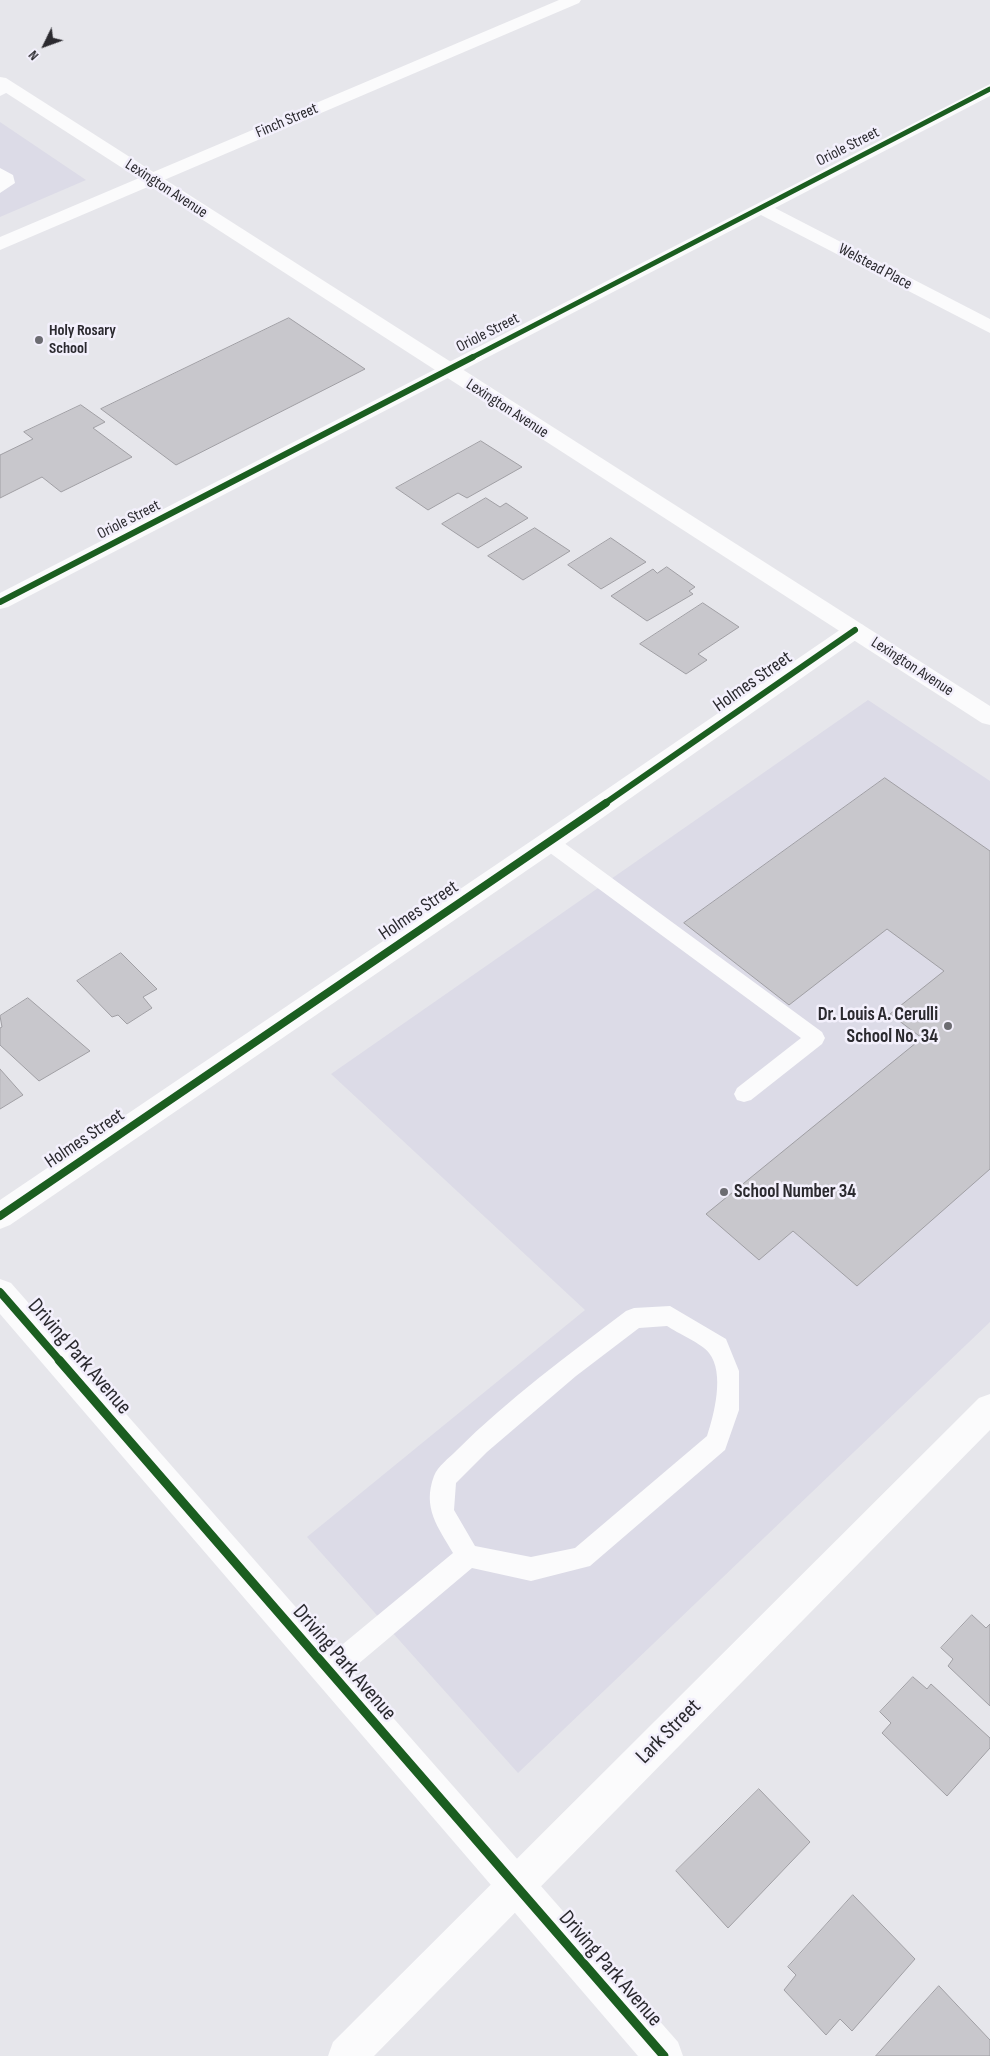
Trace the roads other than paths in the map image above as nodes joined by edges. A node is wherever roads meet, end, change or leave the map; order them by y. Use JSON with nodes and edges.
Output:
{"nodes":[{"id":1,"x":573,"y":0,"type":"edge"},
{"id":2,"x":3,"y":87,"type":"edge"},
{"id":3,"x":990,"y":89,"type":"edge"},
{"id":4,"x":0,"y":172,"type":"edge"},
{"id":5,"x":150,"y":179,"type":"junction"},
{"id":6,"x":0,"y":189,"type":"edge"},
{"id":7,"x":761,"y":208,"type":"junction"},
{"id":8,"x":0,"y":244,"type":"edge"},
{"id":9,"x":990,"y":327,"type":"edge"},
{"id":10,"x":446,"y":370,"type":"junction"},
{"id":11,"x":0,"y":602,"type":"edge"},
{"id":12,"x":855,"y":630,"type":"junction"},
{"id":13,"x":990,"y":717,"type":"edge"},
{"id":14,"x":550,"y":842,"type":"junction"},
{"id":15,"x":744,"y":1094,"type":"dead end"},
{"id":16,"x":0,"y":1216,"type":"edge"},
{"id":17,"x":0,"y":1292,"type":"edge"},
{"id":18,"x":990,"y":1408,"type":"edge"},
{"id":19,"x":468,"y":1556,"type":"junction"},
{"id":20,"x":329,"y":1672,"type":"junction"},
{"id":21,"x":515,"y":1887,"type":"junction"},
{"id":22,"x":347,"y":2056,"type":"edge"},
{"id":23,"x":664,"y":2056,"type":"edge"}],
"edges":[{"from":1,"to":5,"type":"street","name":"Finch Street"},
{"from":2,"to":5,"type":"street","name":"Lexington Avenue"},
{"from":3,"to":7,"type":"street","name":"Oriole Street"},
{"from":4,"to":6,"type":"lane"},
{"from":5,"to":8,"type":"street","name":"Finch Street"},
{"from":5,"to":10,"type":"street","name":"Lexington Avenue"},
{"from":7,"to":9,"type":"street","name":"Welstead Place"},
{"from":7,"to":10,"type":"street","name":"Oriole Street"},
{"from":10,"to":11,"type":"street","name":"Oriole Street"},
{"from":10,"to":12,"type":"street","name":"Lexington Avenue"},
{"from":12,"to":13,"type":"street","name":"Lexington Avenue"},
{"from":12,"to":14,"type":"street","name":"Holmes Street"},
{"from":14,"to":15,"type":"lane"},
{"from":14,"to":16,"type":"street","name":"Holmes Street"},
{"from":17,"to":20,"type":"street","name":"Driving Park Avenue"},
{"from":18,"to":21,"type":"street","name":"Lark Street"},
{"from":19,"to":19,"type":"lane"},
{"from":19,"to":20,"type":"lane"},
{"from":20,"to":21,"type":"street","name":"Driving Park Avenue"},
{"from":21,"to":22,"type":"street","name":"Lark Street"},
{"from":21,"to":23,"type":"street","name":"Driving Park Avenue"}]}
